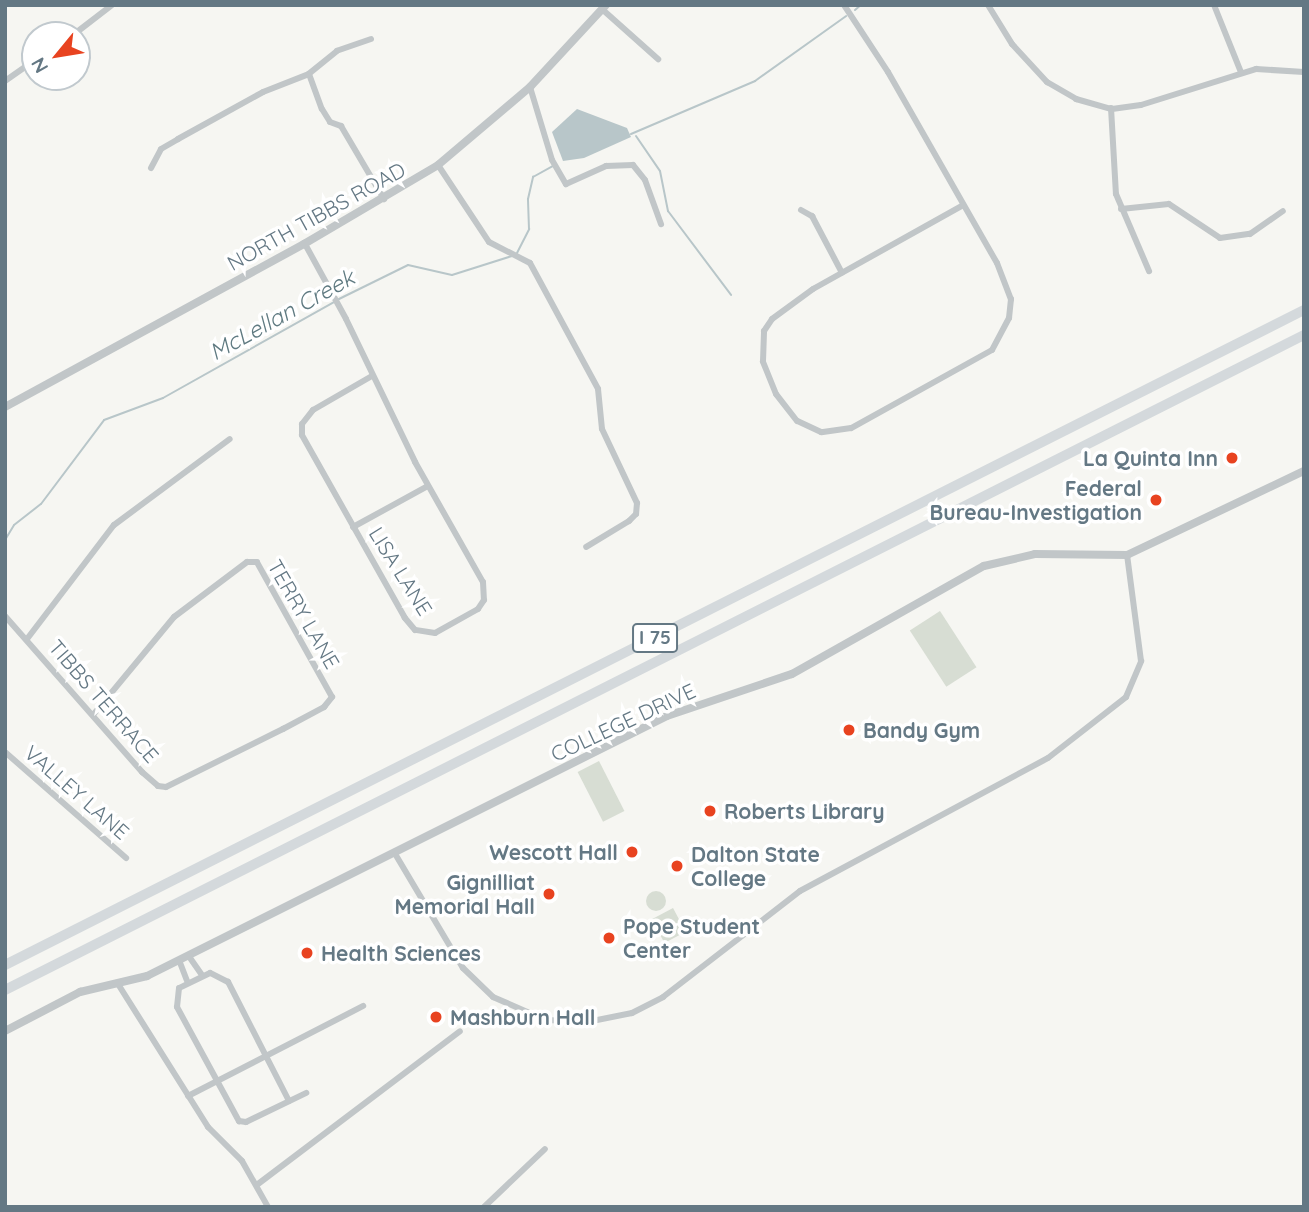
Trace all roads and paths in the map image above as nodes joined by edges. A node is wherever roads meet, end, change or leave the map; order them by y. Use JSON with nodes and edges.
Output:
{"nodes":[{"id":1,"x":112,"y":5,"type":"edge"},
{"id":2,"x":844,"y":5,"type":"edge"},
{"id":3,"x":988,"y":5,"type":"edge"},
{"id":4,"x":1214,"y":5,"type":"edge"},
{"id":5,"x":604,"y":7,"type":"edge"},
{"id":6,"x":91,"y":21,"type":"edge"},
{"id":7,"x":371,"y":39,"type":"dead end"},
{"id":8,"x":658,"y":59,"type":"dead end"},
{"id":9,"x":21,"y":70,"type":"edge"},
{"id":10,"x":1241,"y":72,"type":"junction"},
{"id":11,"x":1304,"y":72,"type":"edge"},
{"id":12,"x":309,"y":74,"type":"junction"},
{"id":13,"x":5,"y":81,"type":"edge"},
{"id":14,"x":530,"y":87,"type":"junction"},
{"id":15,"x":1111,"y":108,"type":"junction"},
{"id":16,"x":438,"y":165,"type":"junction"},
{"id":17,"x":151,"y":168,"type":"dead end"},
{"id":18,"x":384,"y":199,"type":"junction"},
{"id":19,"x":963,"y":205,"type":"junction"},
{"id":20,"x":1121,"y":209,"type":"junction"},
{"id":21,"x":802,"y":210,"type":"dead end"},
{"id":22,"x":1283,"y":211,"type":"dead end"},
{"id":23,"x":660,"y":224,"type":"dead end"},
{"id":24,"x":305,"y":244,"type":"junction"},
{"id":25,"x":1149,"y":271,"type":"dead end"},
{"id":26,"x":842,"y":273,"type":"junction"},
{"id":27,"x":1304,"y":310,"type":"edge"},
{"id":28,"x":1304,"y":335,"type":"edge"},
{"id":29,"x":372,"y":376,"type":"junction"},
{"id":30,"x":5,"y":407,"type":"edge"},
{"id":31,"x":230,"y":439,"type":"dead end"},
{"id":32,"x":1304,"y":471,"type":"edge"},
{"id":33,"x":428,"y":486,"type":"junction"},
{"id":34,"x":353,"y":527,"type":"junction"},
{"id":35,"x":586,"y":547,"type":"dead end"},
{"id":36,"x":1127,"y":555,"type":"junction"},
{"id":37,"x":5,"y":616,"type":"edge"},
{"id":38,"x":27,"y":639,"type":"junction"},
{"id":39,"x":332,"y":697,"type":"joint"},
{"id":40,"x":93,"y":715,"type":"junction"},
{"id":41,"x":5,"y":752,"type":"edge"},
{"id":42,"x":394,"y":852,"type":"junction"},
{"id":43,"x":126,"y":858,"type":"dead end"},
{"id":44,"x":188,"y":955,"type":"junction"},
{"id":45,"x":179,"y":960,"type":"junction"},
{"id":46,"x":5,"y":965,"type":"edge"},
{"id":47,"x":202,"y":975,"type":"junction"},
{"id":48,"x":187,"y":981,"type":"junction"},
{"id":49,"x":118,"y":984,"type":"junction"},
{"id":50,"x":5,"y":990,"type":"edge"},
{"id":51,"x":363,"y":1006,"type":"dead end"},
{"id":52,"x":5,"y":1031,"type":"edge"},
{"id":53,"x":460,"y":1031,"type":"dead end"},
{"id":54,"x":266,"y":1055,"type":"junction"},
{"id":55,"x":215,"y":1082,"type":"junction"},
{"id":56,"x":306,"y":1093,"type":"dead end"},
{"id":57,"x":188,"y":1096,"type":"junction"},
{"id":58,"x":289,"y":1101,"type":"junction"},
{"id":59,"x":545,"y":1149,"type":"dead end"},
{"id":60,"x":258,"y":1184,"type":"junction"},
{"id":61,"x":268,"y":1207,"type":"edge"},
{"id":62,"x":484,"y":1207,"type":"edge"}],
"edges":[{"from":1,"to":6,"type":"street"},
{"from":2,"to":19,"type":"street"},
{"from":3,"to":15,"type":"street"},
{"from":4,"to":10,"type":"street"},
{"from":5,"to":8,"type":"street"},
{"from":5,"to":14,"type":"street","name":"NORTH TIBBS ROAD"},
{"from":7,"to":12,"type":"street"},
{"from":9,"to":13,"type":"street"},
{"from":10,"to":11,"type":"street"},
{"from":10,"to":15,"type":"street"},
{"from":12,"to":17,"type":"street"},
{"from":12,"to":18,"type":"street"},
{"from":14,"to":16,"type":"street","name":"NORTH TIBBS ROAD"},
{"from":14,"to":23,"type":"street"},
{"from":15,"to":20,"type":"street"},
{"from":16,"to":18,"type":"street","name":"NORTH TIBBS ROAD"},
{"from":16,"to":35,"type":"street"},
{"from":18,"to":24,"type":"street","name":"NORTH TIBBS ROAD"},
{"from":19,"to":26,"type":"street"},
{"from":19,"to":26,"type":"street"},
{"from":20,"to":22,"type":"street"},
{"from":20,"to":25,"type":"street"},
{"from":21,"to":26,"type":"street"},
{"from":24,"to":29,"type":"street","name":"LISA LANE"},
{"from":24,"to":30,"type":"street","name":"NORTH TIBBS ROAD"},
{"from":27,"to":46,"type":"highway","number":"I 75"},
{"from":28,"to":50,"type":"highway","number":"I 75"},
{"from":29,"to":33,"type":"street","name":"LISA LANE"},
{"from":29,"to":34,"type":"street","name":"LISA LANE"},
{"from":31,"to":38,"type":"street"},
{"from":32,"to":36,"type":"street","name":"COLLEGE DRIVE"},
{"from":33,"to":34,"type":"street"},
{"from":33,"to":34,"type":"street","name":"LISA LANE"},
{"from":36,"to":42,"type":"street","name":"COLLEGE DRIVE"},
{"from":36,"to":42,"type":"street"},
{"from":37,"to":38,"type":"street","name":"TIBBS TERRACE"},
{"from":38,"to":40,"type":"street","name":"TIBBS TERRACE"},
{"from":39,"to":40,"type":"street","name":"TIBBS TERRACE"},
{"from":39,"to":40,"type":"street","name":"TERRY LANE"},
{"from":41,"to":43,"type":"street","name":"VALLEY LANE"},
{"from":42,"to":44,"type":"street","name":"COLLEGE DRIVE"},
{"from":44,"to":45,"type":"street","name":"COLLEGE DRIVE"},
{"from":44,"to":47,"type":"street"},
{"from":45,"to":48,"type":"street"},
{"from":45,"to":49,"type":"street","name":"COLLEGE DRIVE"},
{"from":47,"to":48,"type":"street"},
{"from":47,"to":54,"type":"street"},
{"from":48,"to":55,"type":"street"},
{"from":49,"to":52,"type":"street","name":"COLLEGE DRIVE"},
{"from":49,"to":57,"type":"street"},
{"from":51,"to":54,"type":"street"},
{"from":53,"to":60,"type":"street"},
{"from":54,"to":55,"type":"street"},
{"from":54,"to":58,"type":"street"},
{"from":55,"to":57,"type":"street"},
{"from":55,"to":58,"type":"street"},
{"from":56,"to":58,"type":"street"},
{"from":57,"to":60,"type":"street"},
{"from":59,"to":62,"type":"street"},
{"from":60,"to":61,"type":"street"}]}
